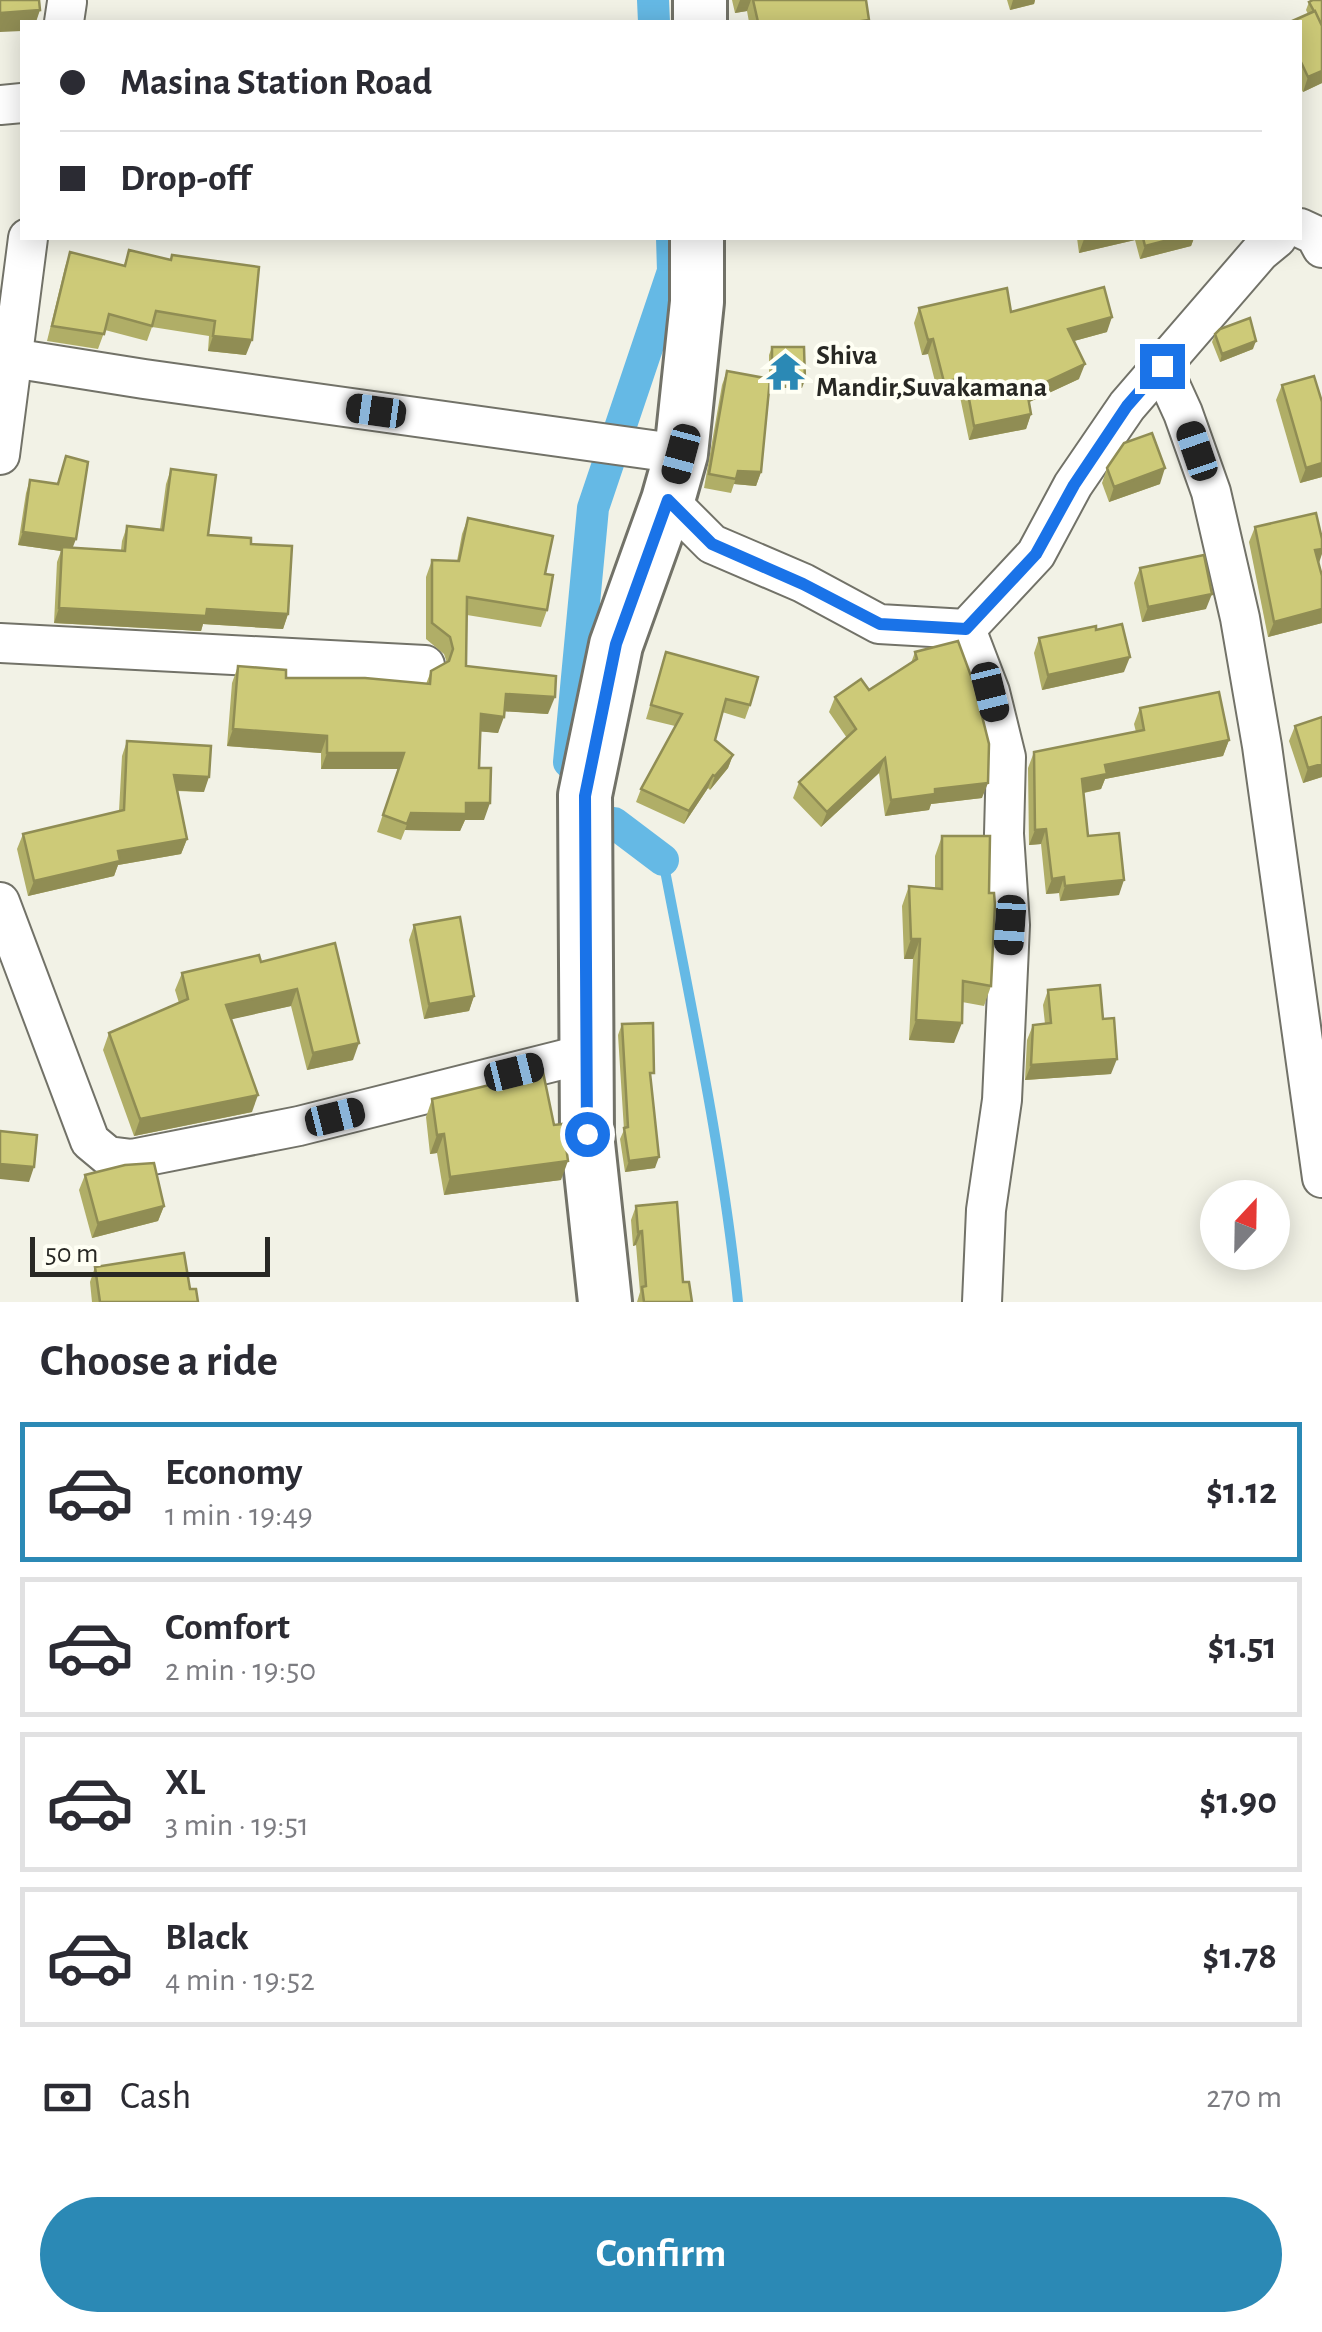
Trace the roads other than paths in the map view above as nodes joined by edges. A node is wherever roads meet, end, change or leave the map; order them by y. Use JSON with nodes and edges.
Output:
{"nodes":[{"id":1,"x":1302,"y":229,"type":"edge"},
{"id":2,"x":28,"y":240,"type":"edge"},
{"id":3,"x":697,"y":240,"type":"edge"},
{"id":4,"x":1275,"y":240,"type":"edge"},
{"id":5,"x":1322,"y":248,"type":"edge"},
{"id":6,"x":12,"y":358,"type":"junction"},
{"id":7,"x":1162,"y":366,"type":"junction"},
{"id":8,"x":0,"y":455,"type":"edge"},
{"id":9,"x":675,"y":477,"type":"junction"},
{"id":10,"x":966,"y":629,"type":"junction"},
{"id":11,"x":0,"y":643,"type":"edge"},
{"id":12,"x":425,"y":665,"type":"dead end"},
{"id":13,"x":0,"y":898,"type":"edge"},
{"id":14,"x":585,"y":1054,"type":"junction"},
{"id":15,"x":1322,"y":1178,"type":"edge"},
{"id":16,"x":606,"y":1302,"type":"edge"},
{"id":17,"x":982,"y":1302,"type":"edge"}],
"edges":[{"from":1,"to":5,"type":"street"},
{"from":2,"to":6,"type":"street"},
{"from":3,"to":9,"type":"street"},
{"from":4,"to":7,"type":"street"},
{"from":6,"to":8,"type":"street"},
{"from":6,"to":9,"type":"street"},
{"from":7,"to":10,"type":"street"},
{"from":7,"to":15,"type":"street"},
{"from":9,"to":10,"type":"street"},
{"from":9,"to":14,"type":"street"},
{"from":10,"to":17,"type":"street"},
{"from":11,"to":12,"type":"street"},
{"from":13,"to":14,"type":"street"},
{"from":14,"to":16,"type":"street"}]}
